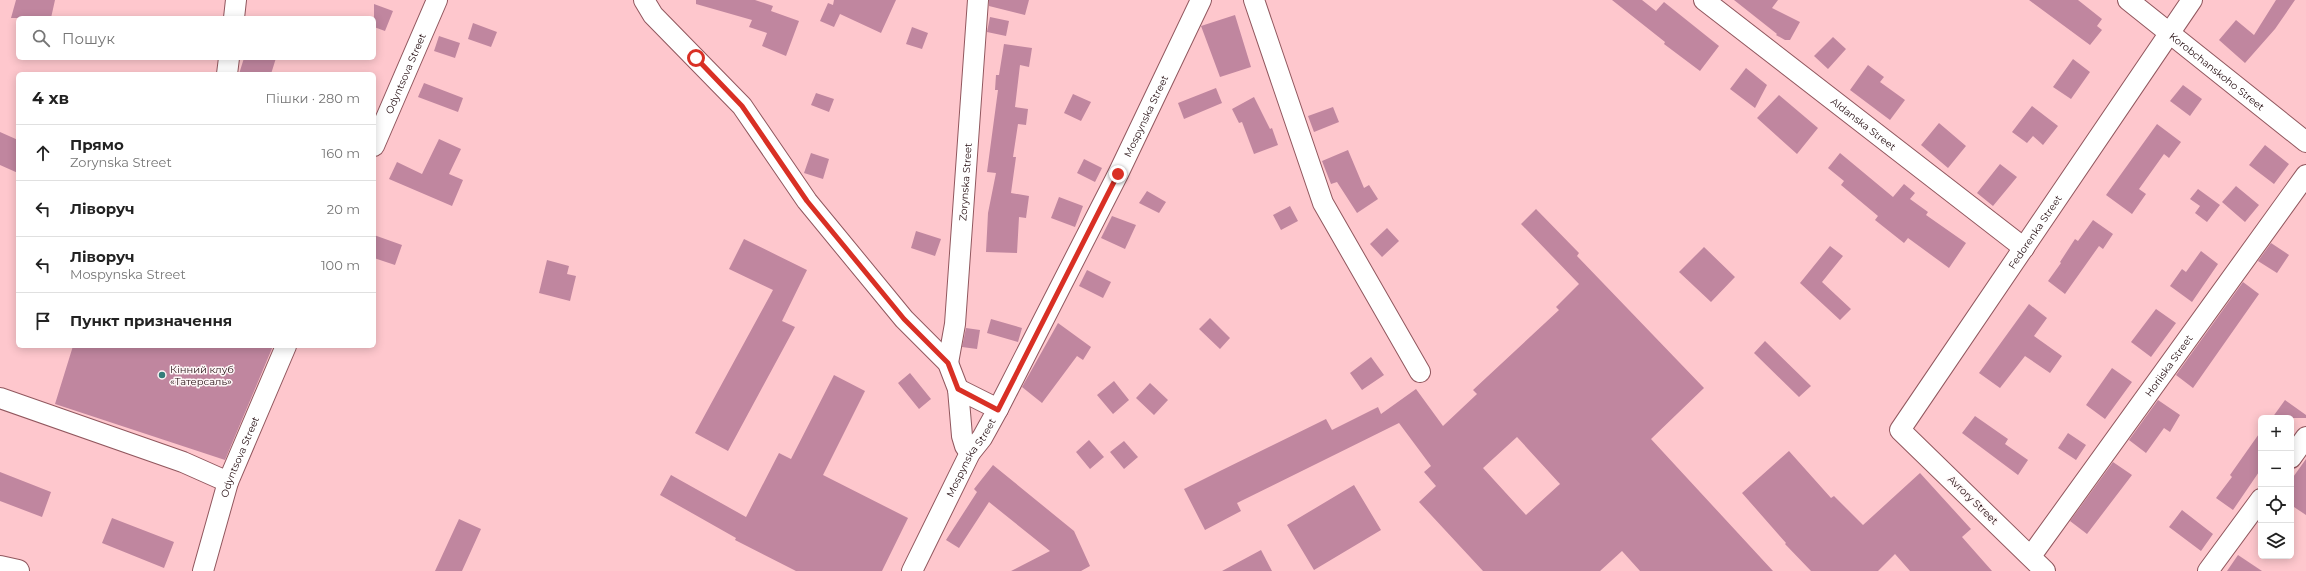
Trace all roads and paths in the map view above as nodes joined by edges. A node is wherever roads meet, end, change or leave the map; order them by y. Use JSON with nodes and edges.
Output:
{"nodes":[{"id":1,"x":236,"y":0,"type":"edge"},
{"id":2,"x":437,"y":0,"type":"edge"},
{"id":3,"x":644,"y":0,"type":"edge"},
{"id":4,"x":978,"y":0,"type":"edge"},
{"id":5,"x":1201,"y":0,"type":"edge"},
{"id":6,"x":1254,"y":0,"type":"edge"},
{"id":7,"x":1704,"y":0,"type":"edge"},
{"id":8,"x":2128,"y":0,"type":"edge"},
{"id":9,"x":2192,"y":0,"type":"edge"},
{"id":10,"x":234,"y":16,"type":"edge"},
{"id":11,"x":2170,"y":32,"type":"junction"},
{"id":12,"x":229,"y":60,"type":"edge"},
{"id":13,"x":227,"y":72,"type":"edge"},
{"id":14,"x":376,"y":141,"type":"edge"},
{"id":15,"x":2306,"y":142,"type":"edge"},
{"id":16,"x":2306,"y":175,"type":"edge"},
{"id":17,"x":2024,"y":248,"type":"junction"},
{"id":18,"x":285,"y":348,"type":"edge"},
{"id":19,"x":948,"y":363,"type":"junction"},
{"id":20,"x":1420,"y":372,"type":"dead end"},
{"id":21,"x":958,"y":389,"type":"junction"},
{"id":22,"x":0,"y":398,"type":"edge"},
{"id":23,"x":998,"y":410,"type":"junction"},
{"id":24,"x":1900,"y":430,"type":"joint"},
{"id":25,"x":2306,"y":437,"type":"edge"},
{"id":26,"x":970,"y":453,"type":"junction"},
{"id":27,"x":2294,"y":454,"type":"edge"},
{"id":28,"x":228,"y":482,"type":"junction"},
{"id":29,"x":2258,"y":503,"type":"edge"},
{"id":30,"x":2031,"y":556,"type":"junction"},
{"id":31,"x":0,"y":566,"type":"edge"},
{"id":32,"x":18,"y":571,"type":"edge"},
{"id":33,"x":203,"y":571,"type":"edge"},
{"id":34,"x":912,"y":571,"type":"edge"},
{"id":35,"x":2045,"y":571,"type":"edge"},
{"id":36,"x":2208,"y":571,"type":"edge"}],
"edges":[{"from":1,"to":10,"type":"street"},
{"from":2,"to":14,"type":"street","name":"Odyntsova Street"},
{"from":3,"to":19,"type":"street"},
{"from":4,"to":19,"type":"street","name":"Zorynska Street"},
{"from":5,"to":23,"type":"street","name":"Mospynska Street"},
{"from":6,"to":20,"type":"street"},
{"from":7,"to":17,"type":"street","name":"Aldanska Street"},
{"from":8,"to":11,"type":"street","name":"Korobchanskoho Street"},
{"from":9,"to":11,"type":"street","name":"Fedorenka Street"},
{"from":11,"to":15,"type":"street","name":"Korobchanskoho Street"},
{"from":11,"to":17,"type":"street","name":"Fedorenka Street"},
{"from":12,"to":13,"type":"street"},
{"from":16,"to":30,"type":"street","name":"Horiiska Street"},
{"from":17,"to":24,"type":"street","name":"Fedorenka Street"},
{"from":18,"to":28,"type":"street","name":"Odyntsova Street"},
{"from":19,"to":21,"type":"street"},
{"from":21,"to":23,"type":"street"},
{"from":21,"to":26,"type":"street"},
{"from":22,"to":28,"type":"street"},
{"from":23,"to":26,"type":"street","name":"Mospynska Street"},
{"from":24,"to":30,"type":"street","name":"Avrory Street"},
{"from":25,"to":27,"type":"street"},
{"from":26,"to":34,"type":"street","name":"Mospynska Street"},
{"from":28,"to":33,"type":"street","name":"Odyntsova Street"},
{"from":29,"to":36,"type":"street"},
{"from":30,"to":35,"type":"street","name":"Avrory Street"},
{"from":31,"to":32,"type":"main road"}]}
